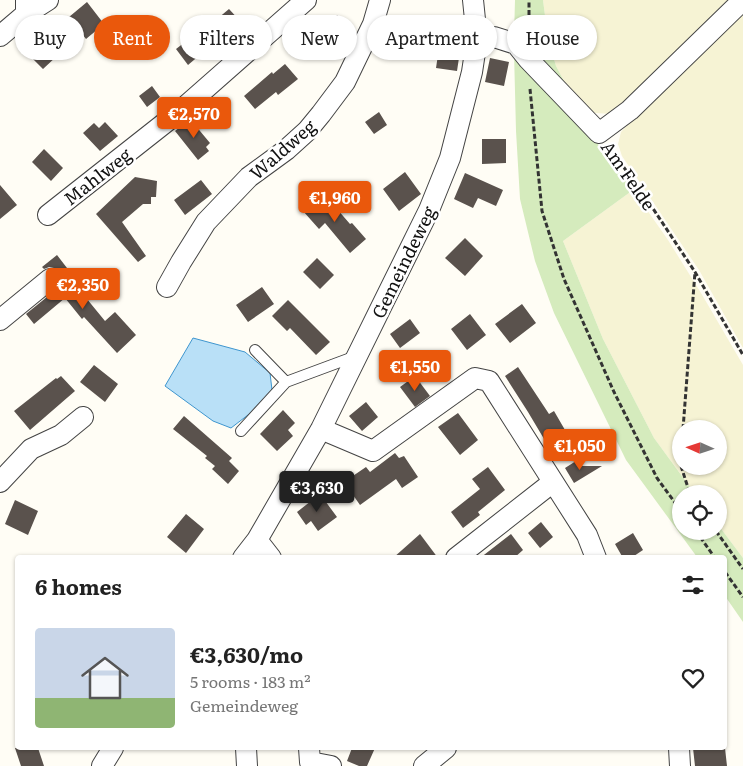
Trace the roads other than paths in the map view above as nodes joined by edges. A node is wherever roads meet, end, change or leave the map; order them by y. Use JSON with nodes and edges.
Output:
{"nodes":[{"id":1,"x":48,"y":0,"type":"edge"},
{"id":2,"x":306,"y":0,"type":"edge"},
{"id":3,"x":380,"y":0,"type":"edge"},
{"id":4,"x":473,"y":0,"type":"edge"},
{"id":5,"x":743,"y":0,"type":"edge"},
{"id":6,"x":26,"y":7,"type":"edge"},
{"id":7,"x":475,"y":15,"type":"edge"},
{"id":8,"x":0,"y":36,"type":"edge"},
{"id":9,"x":497,"y":39,"type":"edge"},
{"id":10,"x":474,"y":60,"type":"edge"},
{"id":11,"x":48,"y":214,"type":"dead end"},
{"id":12,"x":50,"y":279,"type":"dead end"},
{"id":13,"x":167,"y":286,"type":"dead end"},
{"id":14,"x":0,"y":320,"type":"edge"},
{"id":15,"x":255,"y":350,"type":"dead end"},
{"id":16,"x":357,"y":356,"type":"junction"},
{"id":17,"x":286,"y":382,"type":"junction"},
{"id":18,"x":83,"y":417,"type":"dead end"},
{"id":19,"x":321,"y":429,"type":"junction"},
{"id":20,"x":241,"y":431,"type":"dead end"},
{"id":21,"x":0,"y":482,"type":"edge"},
{"id":22,"x":553,"y":482,"type":"junction"},
{"id":23,"x":257,"y":540,"type":"junction"},
{"id":24,"x":245,"y":555,"type":"edge"},
{"id":25,"x":269,"y":555,"type":"edge"},
{"id":26,"x":460,"y":555,"type":"edge"},
{"id":27,"x":595,"y":555,"type":"edge"},
{"id":28,"x":112,"y":750,"type":"edge"},
{"id":29,"x":246,"y":750,"type":"edge"},
{"id":30,"x":444,"y":750,"type":"edge"},
{"id":31,"x":679,"y":750,"type":"edge"},
{"id":32,"x":310,"y":758,"type":"edge"},
{"id":33,"x":102,"y":766,"type":"edge"},
{"id":34,"x":247,"y":766,"type":"edge"},
{"id":35,"x":331,"y":766,"type":"edge"},
{"id":36,"x":424,"y":766,"type":"edge"},
{"id":37,"x":680,"y":766,"type":"edge"}],
"edges":[{"from":1,"to":6,"type":"street"},
{"from":2,"to":11,"type":"street","name":"Mahlweg"},
{"from":3,"to":13,"type":"street","name":"Waldweg"},
{"from":4,"to":7,"type":"street","name":"Gemeindeweg"},
{"from":5,"to":9,"type":"street","name":"Am Felde"},
{"from":6,"to":8,"type":"street"},
{"from":10,"to":16,"type":"street","name":"Gemeindeweg"},
{"from":12,"to":14,"type":"street"},
{"from":15,"to":17,"type":"lane"},
{"from":16,"to":17,"type":"lane"},
{"from":16,"to":19,"type":"street","name":"Gemeindeweg"},
{"from":17,"to":20,"type":"lane"},
{"from":18,"to":21,"type":"street"},
{"from":19,"to":22,"type":"street"},
{"from":19,"to":23,"type":"street","name":"Gemeindeweg"},
{"from":22,"to":26,"type":"street"},
{"from":22,"to":27,"type":"street"},
{"from":23,"to":24,"type":"street","name":"Gemeindeweg"},
{"from":23,"to":25,"type":"street"},
{"from":28,"to":33,"type":"street"},
{"from":29,"to":34,"type":"street"},
{"from":30,"to":36,"type":"street"},
{"from":31,"to":37,"type":"street"},
{"from":32,"to":35,"type":"street"}]}
